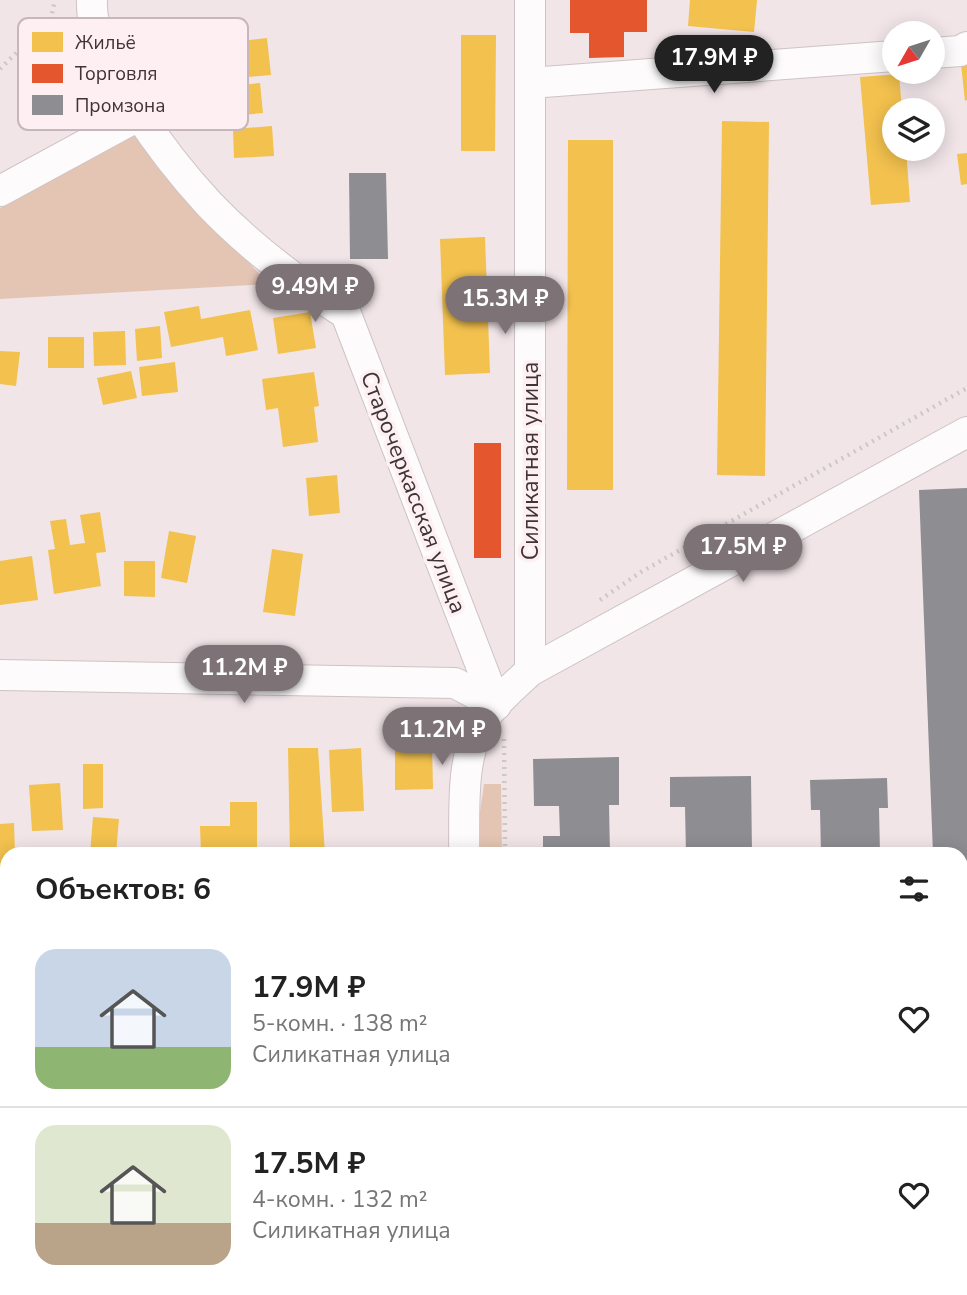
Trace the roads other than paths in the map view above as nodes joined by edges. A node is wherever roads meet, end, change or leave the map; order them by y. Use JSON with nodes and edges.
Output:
{"nodes":[{"id":1,"x":92,"y":0,"type":"edge"},
{"id":2,"x":530,"y":0,"type":"edge"},
{"id":3,"x":91,"y":18,"type":"edge"},
{"id":4,"x":967,"y":47,"type":"edge"},
{"id":5,"x":945,"y":51,"type":"edge"},
{"id":6,"x":882,"y":57,"type":"edge"},
{"id":7,"x":530,"y":83,"type":"junction"},
{"id":8,"x":112,"y":130,"type":"edge"},
{"id":9,"x":152,"y":130,"type":"edge"},
{"id":10,"x":0,"y":191,"type":"edge"},
{"id":11,"x":967,"y":432,"type":"edge"},
{"id":12,"x":530,"y":671,"type":"junction"},
{"id":13,"x":0,"y":675,"type":"edge"},
{"id":14,"x":489,"y":714,"type":"junction"},
{"id":15,"x":464,"y":847,"type":"edge"}],
"edges":[{"from":1,"to":3,"type":"street","name":"Старочеркасская улица"},
{"from":2,"to":7,"type":"street","name":"Силикатная улица"},
{"from":4,"to":5,"type":"street"},
{"from":6,"to":7,"type":"street"},
{"from":7,"to":12,"type":"street","name":"Силикатная улица"},
{"from":8,"to":10,"type":"street"},
{"from":9,"to":14,"type":"street","name":"Старочеркасская улица"},
{"from":11,"to":12,"type":"street"},
{"from":12,"to":14,"type":"street"},
{"from":13,"to":14,"type":"street"},
{"from":14,"to":15,"type":"street"}]}
